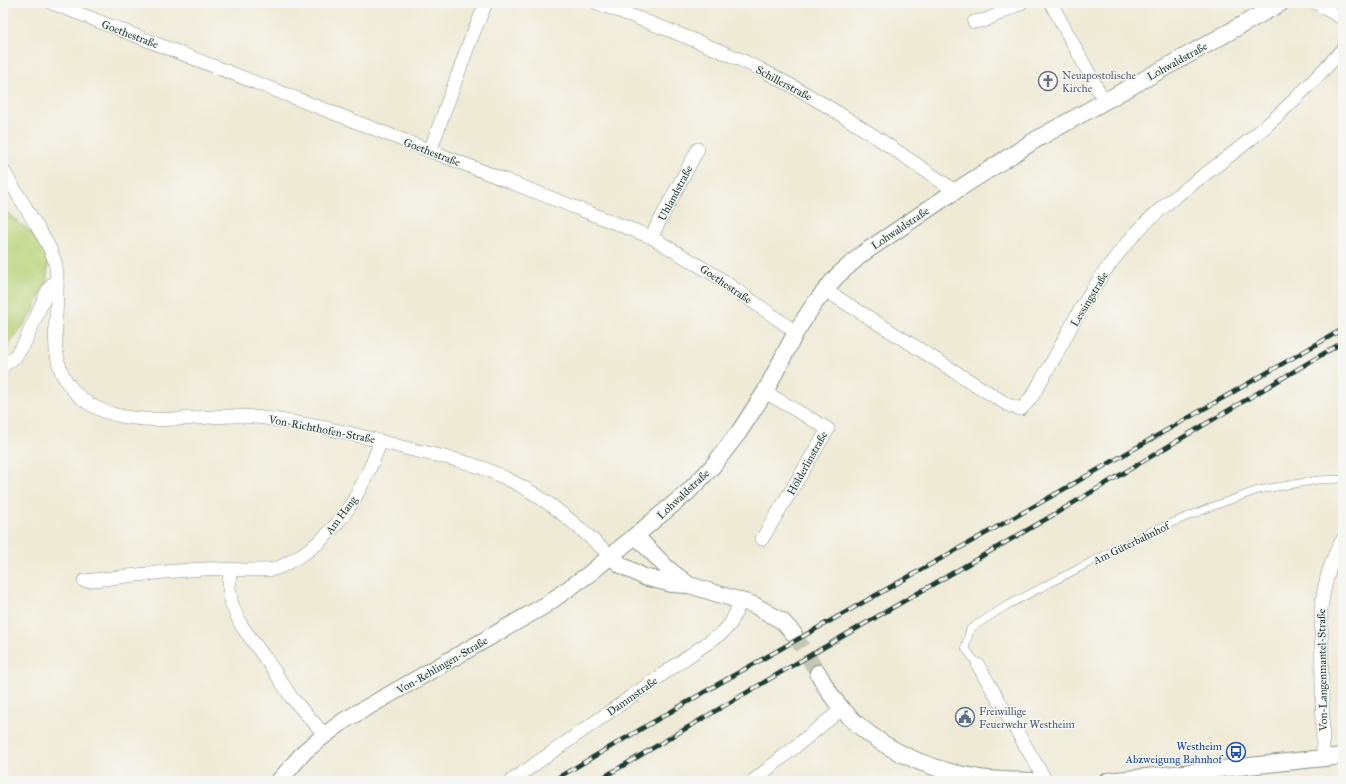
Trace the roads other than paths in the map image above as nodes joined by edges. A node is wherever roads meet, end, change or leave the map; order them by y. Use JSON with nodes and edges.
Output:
{"nodes":[{"id":1,"x":52,"y":3,"type":"edge"},
{"id":2,"x":486,"y":3,"type":"edge"},
{"id":3,"x":597,"y":3,"type":"edge"},
{"id":4,"x":1021,"y":3,"type":"edge"},
{"id":5,"x":1051,"y":3,"type":"edge"},
{"id":6,"x":1281,"y":3,"type":"edge"},
{"id":7,"x":1316,"y":3,"type":"edge"},
{"id":8,"x":1343,"y":19,"type":"edge"},
{"id":9,"x":974,"y":22,"type":"dead end"},
{"id":10,"x":1343,"y":49,"type":"edge"},
{"id":11,"x":1104,"y":101,"type":"junction"},
{"id":12,"x":698,"y":149,"type":"dead end"},
{"id":13,"x":430,"y":151,"type":"junction"},
{"id":14,"x":3,"y":170,"type":"edge"},
{"id":15,"x":955,"y":191,"type":"junction"},
{"id":16,"x":651,"y":237,"type":"junction"},
{"id":17,"x":57,"y":282,"type":"junction"},
{"id":18,"x":825,"y":290,"type":"junction"},
{"id":19,"x":796,"y":332,"type":"junction"},
{"id":20,"x":3,"y":366,"type":"edge"},
{"id":21,"x":765,"y":392,"type":"junction"},
{"id":22,"x":381,"y":441,"type":"junction"},
{"id":23,"x":1343,"y":479,"type":"edge"},
{"id":24,"x":636,"y":536,"type":"junction"},
{"id":25,"x":762,"y":539,"type":"dead end"},
{"id":26,"x":1343,"y":539,"type":"edge"},
{"id":27,"x":611,"y":556,"type":"junction"},
{"id":28,"x":230,"y":569,"type":"junction"},
{"id":29,"x":84,"y":581,"type":"dead end"},
{"id":30,"x":689,"y":585,"type":"junction"},
{"id":31,"x":740,"y":600,"type":"junction"},
{"id":32,"x":794,"y":634,"type":"tunnel mouth"},
{"id":33,"x":978,"y":665,"type":"joint"},
{"id":34,"x":818,"y":673,"type":"tunnel mouth"},
{"id":35,"x":842,"y":709,"type":"junction"},
{"id":36,"x":326,"y":734,"type":"junction"},
{"id":37,"x":1343,"y":756,"type":"edge"},
{"id":38,"x":1323,"y":758,"type":"junction"},
{"id":39,"x":279,"y":781,"type":"edge"},
{"id":40,"x":511,"y":781,"type":"edge"},
{"id":41,"x":753,"y":781,"type":"edge"},
{"id":42,"x":1039,"y":781,"type":"edge"},
{"id":43,"x":1046,"y":781,"type":"edge"},
{"id":44,"x":1108,"y":781,"type":"edge"}],
"edges":[{"from":1,"to":13,"type":"street","name":"Goethestraße"},
{"from":2,"to":13,"type":"street"},
{"from":3,"to":15,"type":"street","name":"Schillerstraße"},
{"from":4,"to":9,"type":"street"},
{"from":5,"to":11,"type":"street"},
{"from":6,"to":11,"type":"street","name":"Lohwaldstraße"},
{"from":7,"to":8,"type":"street"},
{"from":10,"to":18,"type":"street","name":"Lessingstraße"},
{"from":11,"to":15,"type":"street","name":"Lohwaldstraße"},
{"from":12,"to":16,"type":"street","name":"Uhlandstraße"},
{"from":13,"to":16,"type":"street","name":"Goethestraße"},
{"from":14,"to":17,"type":"street","name":"Von-Richthofen-Straße"},
{"from":15,"to":18,"type":"street","name":"Lohwaldstraße"},
{"from":16,"to":19,"type":"street","name":"Goethestraße"},
{"from":17,"to":20,"type":"street"},
{"from":17,"to":22,"type":"street","name":"Von-Richthofen-Straße"},
{"from":18,"to":19,"type":"street","name":"Lohwaldstraße"},
{"from":19,"to":21,"type":"street","name":"Lohwaldstraße"},
{"from":21,"to":24,"type":"street","name":"Lohwaldstraße"},
{"from":21,"to":25,"type":"street","name":"Hölderlinstraße"},
{"from":22,"to":27,"type":"street","name":"Von-Richthofen-Straße"},
{"from":22,"to":28,"type":"street","name":"Am Hang"},
{"from":23,"to":33,"type":"lane","name":"Am Güterbahnhof"},
{"from":24,"to":27,"type":"street","name":"Lohwaldstraße"},
{"from":24,"to":30,"type":"street"},
{"from":26,"to":38,"type":"street","name":"Von-Langenmantel-Straße"},
{"from":27,"to":30,"type":"street"},
{"from":27,"to":36,"type":"street","name":"Von-Rehlingen-Straße"},
{"from":28,"to":29,"type":"street","name":"Am Hang"},
{"from":28,"to":36,"type":"street"},
{"from":30,"to":31,"type":"street"},
{"from":31,"to":32,"type":"street"},
{"from":31,"to":40,"type":"street","name":"Dammstraße"},
{"from":33,"to":43,"type":"street"},
{"from":34,"to":35,"type":"street"},
{"from":35,"to":41,"type":"street"},
{"from":35,"to":42,"type":"street"},
{"from":36,"to":39,"type":"street","name":"Von-Rehlingen-Straße"},
{"from":37,"to":38,"type":"street"},
{"from":38,"to":44,"type":"street"}]}
